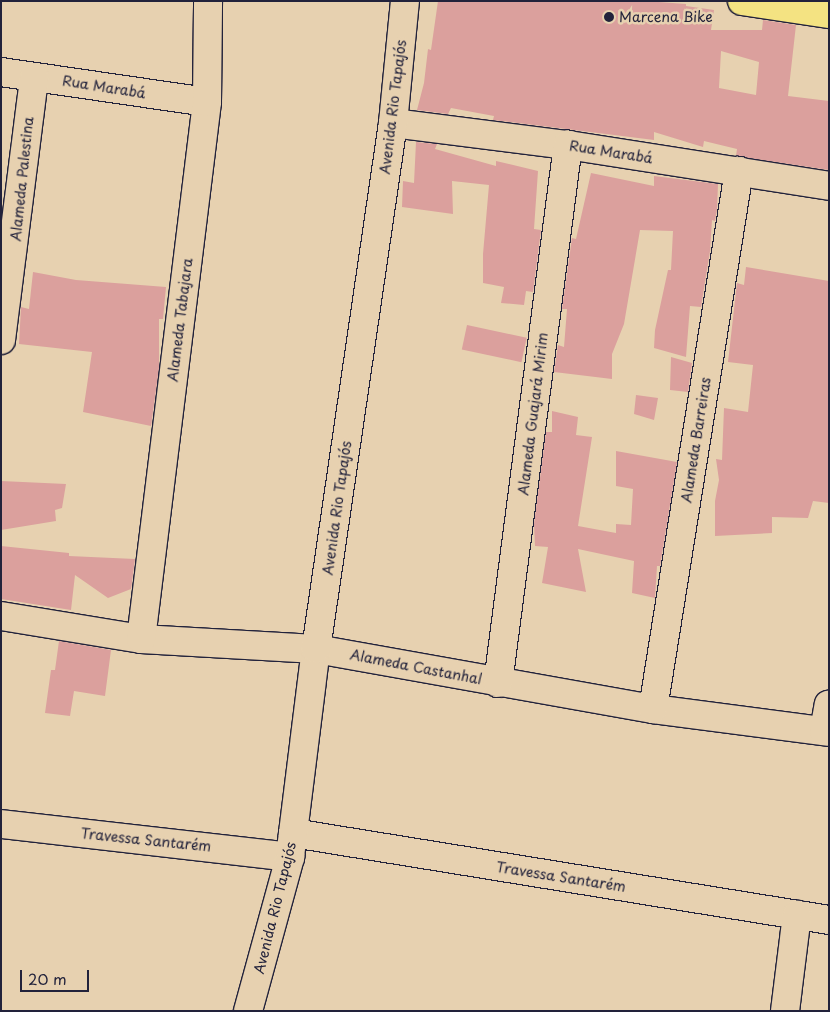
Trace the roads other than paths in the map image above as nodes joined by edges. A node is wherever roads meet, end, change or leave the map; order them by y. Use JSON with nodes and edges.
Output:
{"nodes":[{"id":1,"x":208,"y":1,"type":"edge"},
{"id":2,"x":405,"y":1,"type":"edge"},
{"id":3,"x":742,"y":1,"type":"edge"},
{"id":4,"x":829,"y":14,"type":"edge"},
{"id":5,"x":1,"y":72,"type":"edge"},
{"id":6,"x":34,"y":76,"type":"junction"},
{"id":7,"x":207,"y":102,"type":"junction"},
{"id":8,"x":393,"y":123,"type":"junction"},
{"id":9,"x":568,"y":146,"type":"junction"},
{"id":10,"x":739,"y":171,"type":"junction"},
{"id":11,"x":829,"y":186,"type":"edge"},
{"id":12,"x":7,"y":252,"type":"edge"},
{"id":13,"x":1,"y":340,"type":"edge"},
{"id":14,"x":1,"y":616,"type":"edge"},
{"id":15,"x":141,"y":639,"type":"junction"},
{"id":16,"x":316,"y":649,"type":"junction"},
{"id":17,"x":498,"y":683,"type":"junction"},
{"id":18,"x":829,"y":704,"type":"edge"},
{"id":19,"x":653,"y":709,"type":"junction"},
{"id":20,"x":826,"y":731,"type":"edge"},
{"id":21,"x":1,"y":824,"type":"edge"},
{"id":22,"x":292,"y":845,"type":"junction"},
{"id":23,"x":798,"y":915,"type":"junction"},
{"id":24,"x":829,"y":920,"type":"edge"},
{"id":25,"x":248,"y":1011,"type":"edge"},
{"id":26,"x":785,"y":1011,"type":"edge"}],
"edges":[{"from":1,"to":7,"type":"street","name":"Alameda Tabajara"},
{"from":2,"to":8,"type":"street","name":"Avenida Rio Tapajós"},
{"from":3,"to":4,"type":"main road"},
{"from":5,"to":6,"type":"street","name":"Rua Marabá"},
{"from":6,"to":7,"type":"street","name":"Rua Marabá"},
{"from":6,"to":12,"type":"street","name":"Alameda Palestina"},
{"from":7,"to":15,"type":"street","name":"Alameda Tabajara"},
{"from":8,"to":9,"type":"street","name":"Rua Marabá"},
{"from":8,"to":16,"type":"street","name":"Avenida Rio Tapajós"},
{"from":9,"to":10,"type":"street","name":"Rua Marabá"},
{"from":9,"to":17,"type":"street","name":"Alameda Guajará Mirim"},
{"from":10,"to":11,"type":"street","name":"Rua Marabá"},
{"from":10,"to":19,"type":"street","name":"Alameda Barreiras"},
{"from":12,"to":13,"type":"street","name":"Alameda Palestina"},
{"from":14,"to":15,"type":"street","name":"Alameda Castanhal"},
{"from":15,"to":16,"type":"street","name":"Alameda Castanhal"},
{"from":16,"to":17,"type":"street","name":"Alameda Castanhal"},
{"from":16,"to":22,"type":"street","name":"Avenida Rio Tapajós"},
{"from":17,"to":19,"type":"street","name":"Alameda Castanhal"},
{"from":18,"to":20,"type":"street"},
{"from":19,"to":20,"type":"street","name":"Alameda Castanhal"},
{"from":21,"to":22,"type":"street","name":"Travessa Santarém"},
{"from":22,"to":23,"type":"street","name":"Travessa Santarém"},
{"from":22,"to":25,"type":"street","name":"Avenida Rio Tapajós"},
{"from":23,"to":24,"type":"street","name":"Travessa Santarém"},
{"from":23,"to":26,"type":"street"}]}
